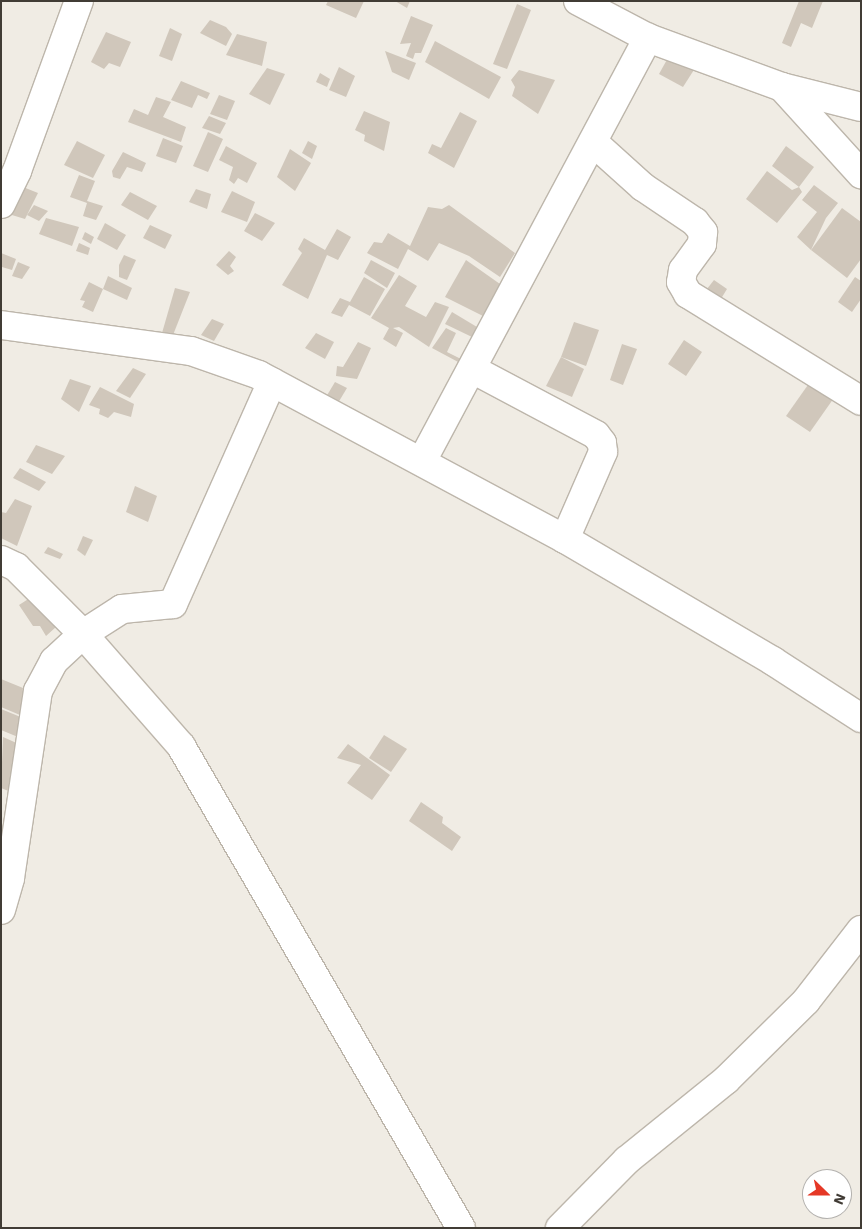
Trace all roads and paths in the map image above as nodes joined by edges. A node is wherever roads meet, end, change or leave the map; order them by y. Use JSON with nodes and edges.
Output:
{"nodes":[{"id":1,"x":79,"y":1,"type":"edge"},
{"id":2,"x":578,"y":1,"type":"edge"},
{"id":3,"x":606,"y":7,"type":"edge"},
{"id":4,"x":648,"y":38,"type":"junction"},
{"id":5,"x":782,"y":87,"type":"junction"},
{"id":6,"x":861,"y":107,"type":"edge"},
{"id":7,"x":593,"y":142,"type":"junction"},
{"id":8,"x":861,"y":174,"type":"edge"},
{"id":9,"x":1,"y":204,"type":"edge"},
{"id":10,"x":1,"y":326,"type":"edge"},
{"id":11,"x":472,"y":369,"type":"junction"},
{"id":12,"x":272,"y":382,"type":"junction"},
{"id":13,"x":861,"y":401,"type":"edge"},
{"id":14,"x":422,"y":461,"type":"junction"},
{"id":15,"x":565,"y":539,"type":"junction"},
{"id":16,"x":1,"y":560,"type":"edge"},
{"id":17,"x":83,"y":634,"type":"junction"},
{"id":18,"x":861,"y":718,"type":"edge"},
{"id":19,"x":1,"y":910,"type":"edge"},
{"id":20,"x":861,"y":930,"type":"edge"},
{"id":21,"x":461,"y":1228,"type":"edge"},
{"id":22,"x":560,"y":1228,"type":"edge"}],
"edges":[{"from":1,"to":9,"type":"street"},
{"from":2,"to":3,"type":"street"},
{"from":3,"to":4,"type":"street"},
{"from":4,"to":5,"type":"street"},
{"from":4,"to":7,"type":"street"},
{"from":5,"to":6,"type":"street"},
{"from":5,"to":8,"type":"street"},
{"from":7,"to":11,"type":"street"},
{"from":7,"to":13,"type":"street"},
{"from":10,"to":12,"type":"street"},
{"from":11,"to":14,"type":"street"},
{"from":11,"to":15,"type":"street"},
{"from":12,"to":14,"type":"street"},
{"from":12,"to":17,"type":"street"},
{"from":14,"to":15,"type":"street"},
{"from":15,"to":18,"type":"street"},
{"from":16,"to":17,"type":"street"},
{"from":17,"to":19,"type":"street"},
{"from":17,"to":21,"type":"street"},
{"from":20,"to":22,"type":"street"}]}
